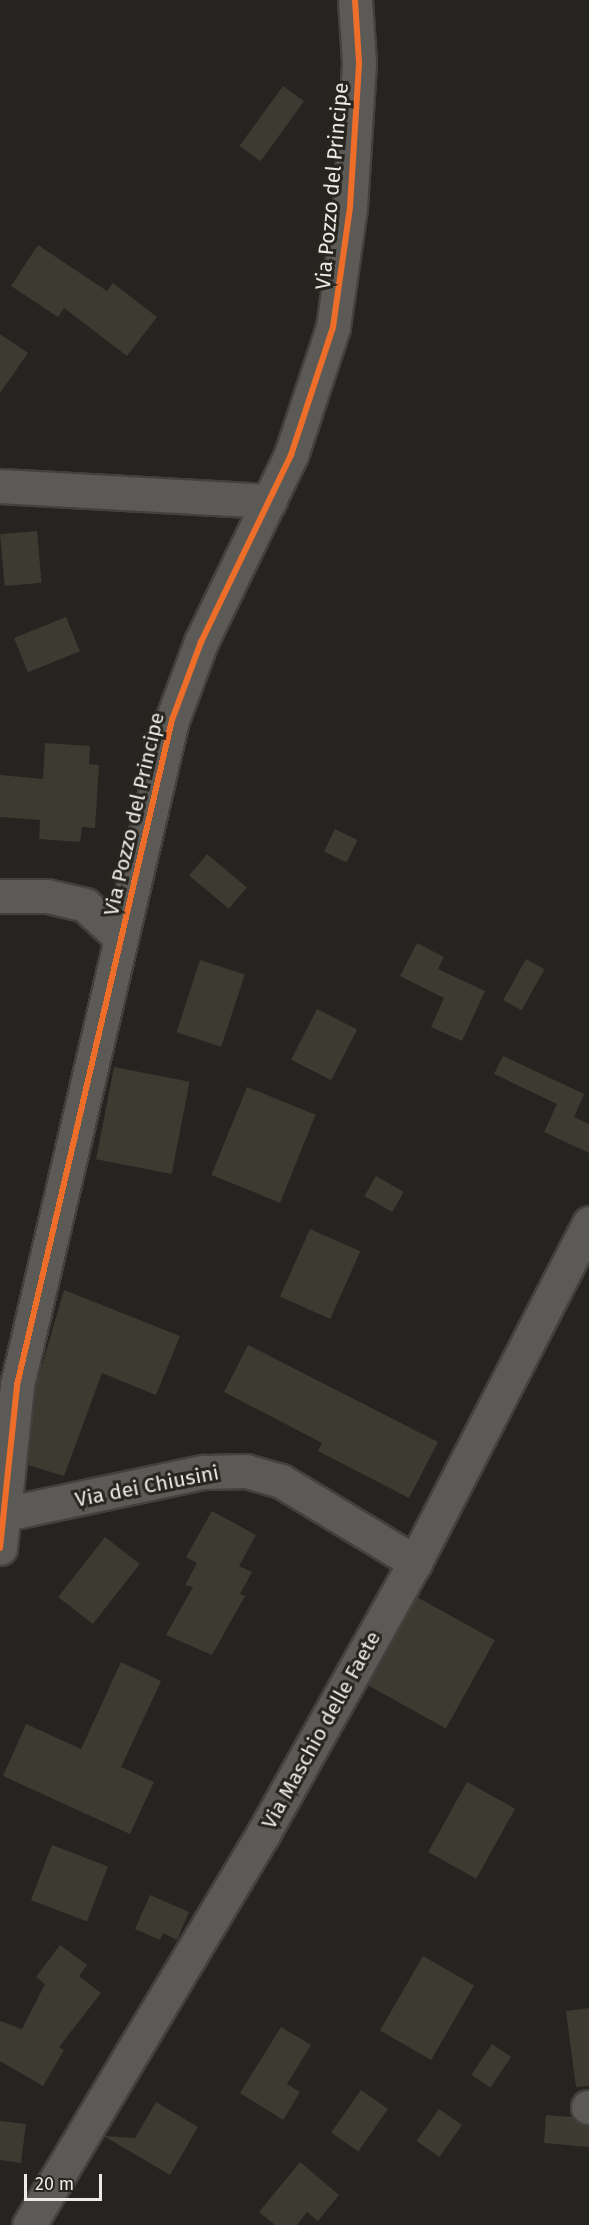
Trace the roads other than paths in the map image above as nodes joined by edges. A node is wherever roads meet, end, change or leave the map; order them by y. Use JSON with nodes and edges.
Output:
{"nodes":[{"id":1,"x":355,"y":0,"type":"edge"},
{"id":2,"x":0,"y":486,"type":"edge"},
{"id":3,"x":270,"y":501,"type":"junction"},
{"id":4,"x":0,"y":896,"type":"edge"},
{"id":5,"x":121,"y":938,"type":"junction"},
{"id":6,"x":589,"y":1223,"type":"edge"},
{"id":7,"x":3,"y":1515,"type":"edge"},
{"id":8,"x":0,"y":1548,"type":"edge"},
{"id":9,"x":415,"y":1562,"type":"junction"},
{"id":10,"x":29,"y":2225,"type":"edge"}],
"edges":[{"from":1,"to":3,"type":"street","name":"Via Pozzo del Principe"},
{"from":2,"to":3,"type":"street"},
{"from":3,"to":5,"type":"street","name":"Via Pozzo del Principe"},
{"from":4,"to":5,"type":"street"},
{"from":5,"to":7,"type":"street","name":"Via Pozzo del Principe"},
{"from":6,"to":9,"type":"street","name":"Via Maschio delle Faete"},
{"from":7,"to":8,"type":"street","name":"Via Pozzo del Principe"},
{"from":7,"to":9,"type":"street","name":"Via dei Chiusini"},
{"from":9,"to":10,"type":"street","name":"Via Maschio delle Faete"}]}
